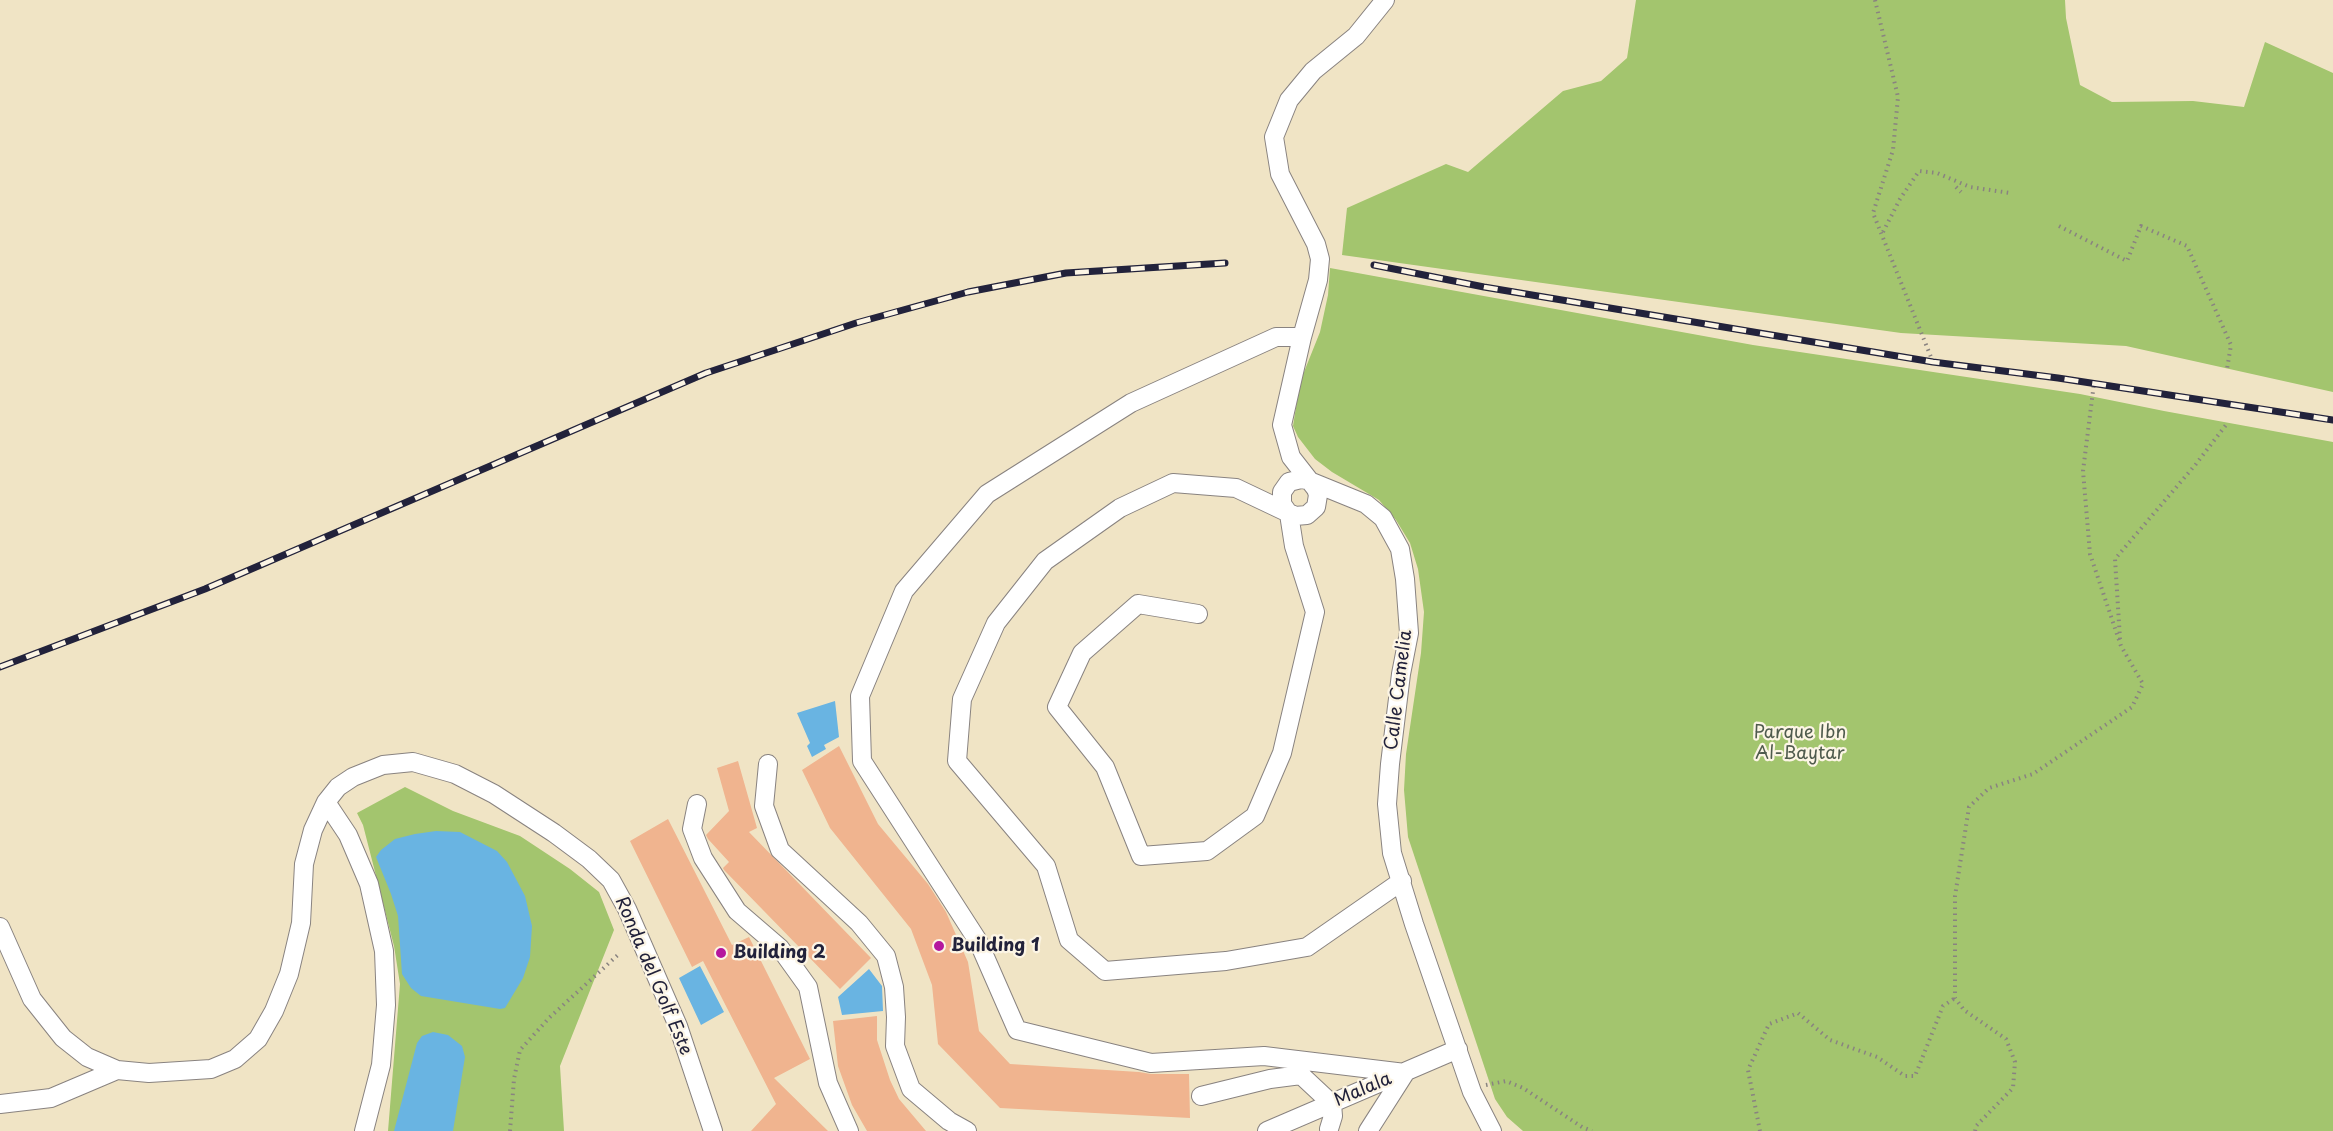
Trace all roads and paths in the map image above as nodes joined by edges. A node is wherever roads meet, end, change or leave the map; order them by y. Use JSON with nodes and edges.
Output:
{"nodes":[{"id":1,"x":1385,"y":0,"type":"edge"},
{"id":2,"x":1875,"y":0,"type":"edge"},
{"id":3,"x":1956,"y":188,"type":"dead end"},
{"id":4,"x":1961,"y":192,"type":"dead end"},
{"id":5,"x":2010,"y":193,"type":"dead end"},
{"id":6,"x":2059,"y":226,"type":"dead end"},
{"id":7,"x":1883,"y":232,"type":"dead end"},
{"id":8,"x":1302,"y":338,"type":"junction"},
{"id":9,"x":1934,"y":362,"type":"dead end"},
{"id":10,"x":2227,"y":369,"type":"dead end"},
{"id":11,"x":2094,"y":383,"type":"dead end"},
{"id":12,"x":2226,"y":426,"type":"dead end"},
{"id":13,"x":1312,"y":484,"type":"junction"},
{"id":14,"x":1290,"y":514,"type":"junction"},
{"id":15,"x":1198,"y":614,"type":"dead end"},
{"id":16,"x":2121,"y":646,"type":"junction"},
{"id":17,"x":768,"y":764,"type":"dead end"},
{"id":18,"x":327,"y":802,"type":"junction"},
{"id":19,"x":697,"y":804,"type":"dead end"},
{"id":20,"x":1402,"y":881,"type":"junction"},
{"id":21,"x":0,"y":927,"type":"edge"},
{"id":22,"x":620,"y":953,"type":"dead end"},
{"id":23,"x":1955,"y":998,"type":"junction"},
{"id":24,"x":1458,"y":1049,"type":"junction"},
{"id":25,"x":117,"y":1070,"type":"junction"},
{"id":26,"x":1405,"y":1073,"type":"junction"},
{"id":27,"x":1472,"y":1092,"type":"junction"},
{"id":28,"x":1200,"y":1096,"type":"dead end"},
{"id":29,"x":0,"y":1104,"type":"edge"},
{"id":30,"x":1332,"y":1104,"type":"junction"},
{"id":31,"x":1329,"y":1129,"type":"dead end"},
{"id":32,"x":364,"y":1131,"type":"edge"},
{"id":33,"x":510,"y":1131,"type":"edge"},
{"id":34,"x":713,"y":1131,"type":"edge"},
{"id":35,"x":849,"y":1131,"type":"edge"},
{"id":36,"x":968,"y":1131,"type":"edge"},
{"id":37,"x":1267,"y":1131,"type":"edge"},
{"id":38,"x":1368,"y":1131,"type":"edge"},
{"id":39,"x":1492,"y":1131,"type":"edge"},
{"id":40,"x":1592,"y":1131,"type":"edge"},
{"id":41,"x":1760,"y":1131,"type":"edge"},
{"id":42,"x":1976,"y":1131,"type":"edge"}],
"edges":[{"from":1,"to":8,"type":"street"},
{"from":2,"to":9,"type":"path"},
{"from":3,"to":4,"type":"path"},
{"from":5,"to":7,"type":"path"},
{"from":6,"to":10,"type":"path"},
{"from":8,"to":13,"type":"street"},
{"from":8,"to":26,"type":"street"},
{"from":11,"to":16,"type":"path"},
{"from":12,"to":16,"type":"path"},
{"from":13,"to":14,"type":"street"},
{"from":13,"to":14,"type":"street"},
{"from":13,"to":20,"type":"street","name":"Calle Camelia"},
{"from":14,"to":15,"type":"street"},
{"from":14,"to":20,"type":"street"},
{"from":16,"to":23,"type":"path"},
{"from":17,"to":36,"type":"street"},
{"from":18,"to":25,"type":"street","name":"Ronda del Golf Este"},
{"from":18,"to":32,"type":"street"},
{"from":18,"to":34,"type":"street","name":"Ronda del Golf Este"},
{"from":19,"to":35,"type":"street"},
{"from":20,"to":24,"type":"street","name":"Calle Camelia"},
{"from":21,"to":25,"type":"street","name":"Ronda del Golf Este"},
{"from":22,"to":33,"type":"path"},
{"from":23,"to":41,"type":"path"},
{"from":23,"to":42,"type":"path"},
{"from":24,"to":26,"type":"street","name":"Malala"},
{"from":24,"to":27,"type":"street","name":"Calle Camelia"},
{"from":25,"to":29,"type":"street"},
{"from":26,"to":30,"type":"street","name":"Malala"},
{"from":26,"to":38,"type":"street"},
{"from":27,"to":39,"type":"street","name":"Calle Camelia"},
{"from":27,"to":40,"type":"path"},
{"from":28,"to":30,"type":"street"},
{"from":30,"to":31,"type":"street"},
{"from":30,"to":37,"type":"street","name":"Malala"}]}
